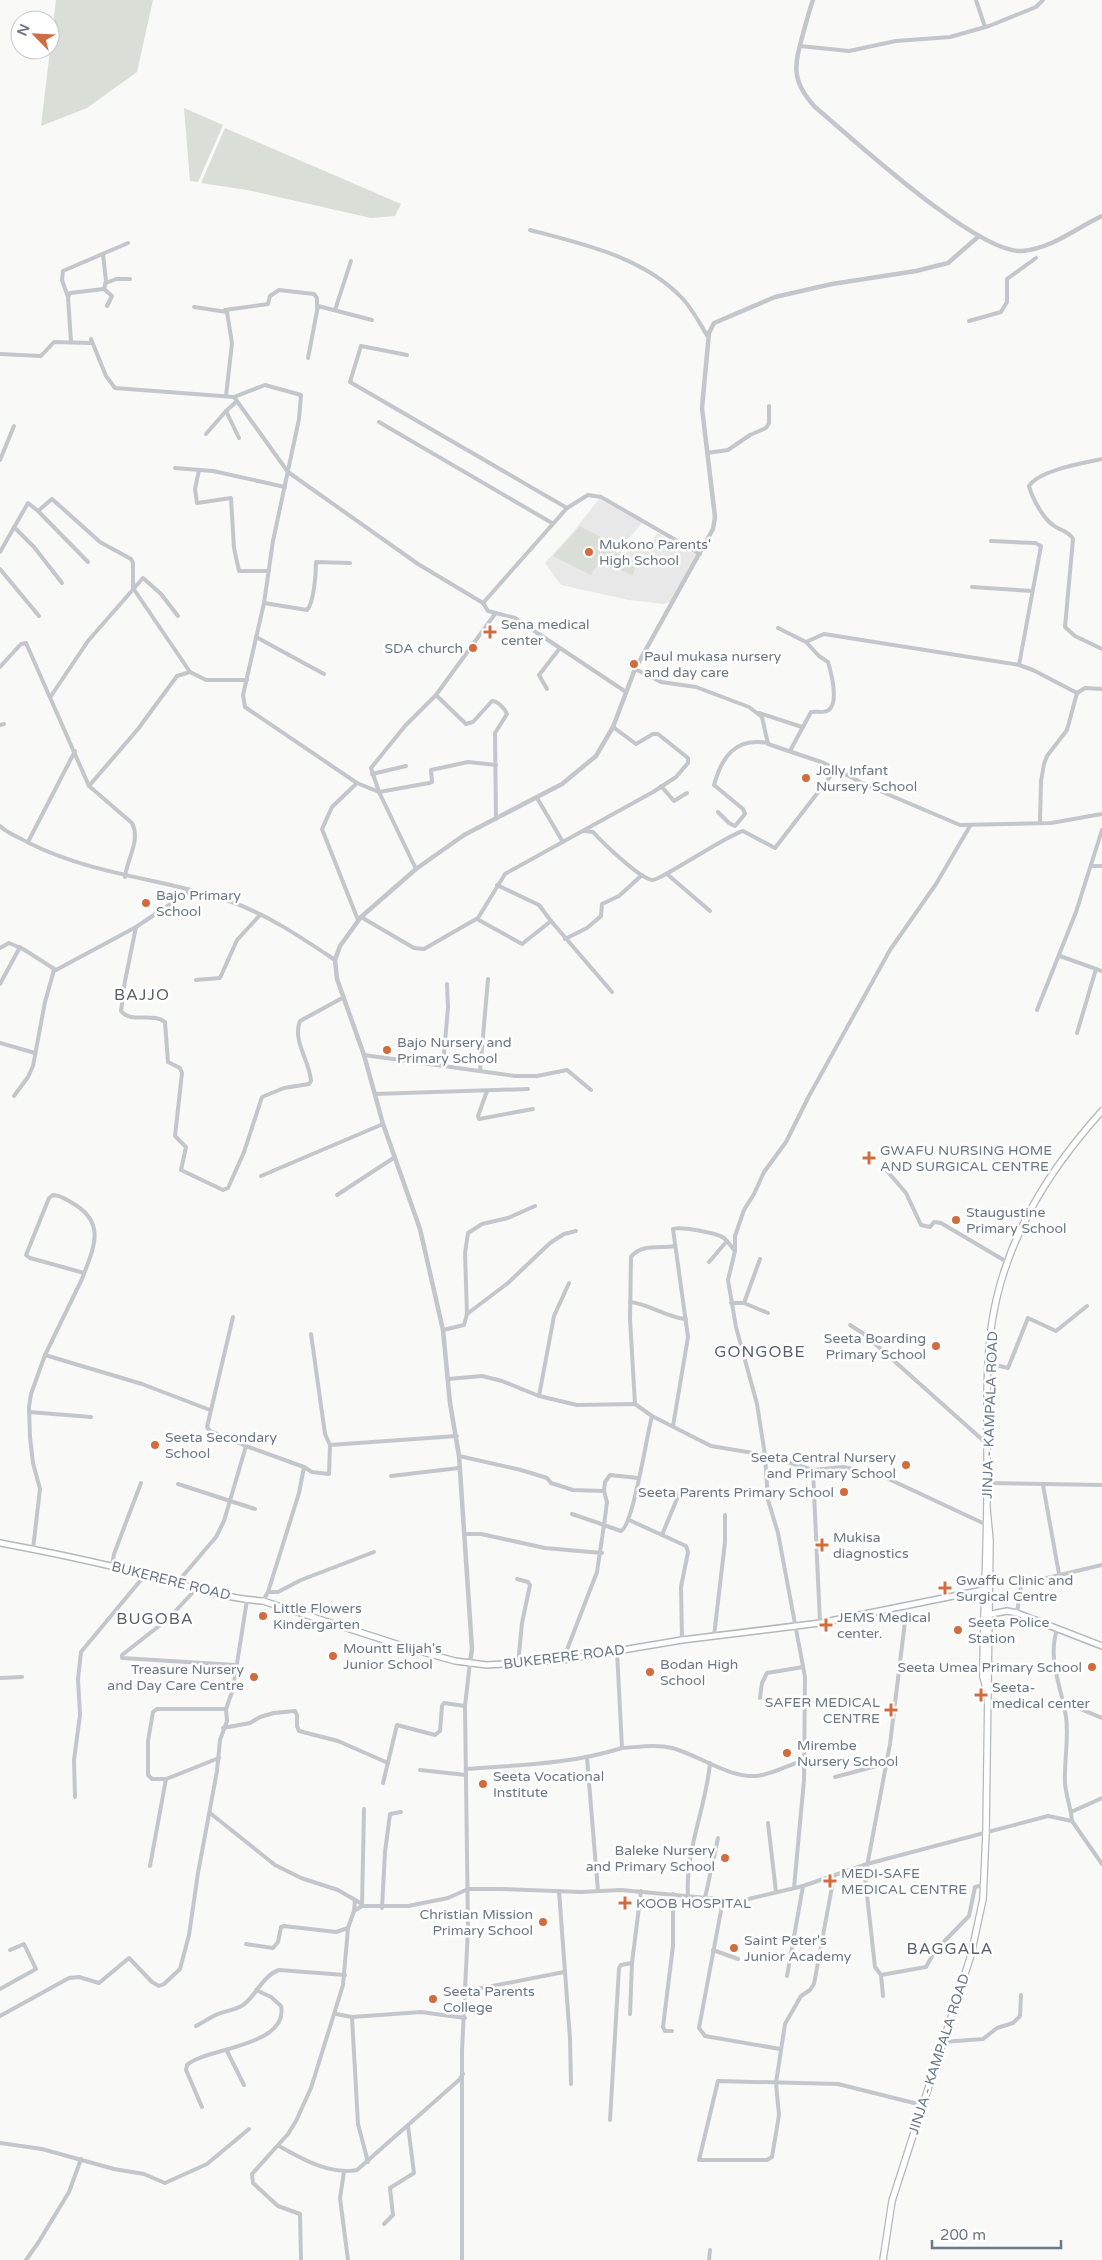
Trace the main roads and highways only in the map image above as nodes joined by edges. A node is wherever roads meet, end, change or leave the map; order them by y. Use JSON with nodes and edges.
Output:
{"nodes":[{"id":1,"x":1102,"y":1112,"type":"edge"},
{"id":2,"x":987,"y":1509,"type":"junction"},
{"id":3,"x":0,"y":1543,"type":"edge"},
{"id":4,"x":986,"y":1590,"type":"junction"},
{"id":5,"x":986,"y":1615,"type":"junction"},
{"id":6,"x":1102,"y":1646,"type":"edge"},
{"id":7,"x":883,"y":2260,"type":"edge"}],
"edges":[{"from":1,"to":2,"type":"highway","name":"JINJA - KAMPALA ROAD"},
{"from":2,"to":4,"type":"highway","name":"JINJA - KAMPALA ROAD"},
{"from":2,"to":4,"type":"highway","name":"JINJA - KAMPALA ROAD"},
{"from":3,"to":4,"type":"main road","name":"BUKERERE ROAD"},
{"from":4,"to":5,"type":"highway","name":"JINJA - KAMPALA ROAD"},
{"from":5,"to":6,"type":"main road"},
{"from":5,"to":7,"type":"highway","name":"JINJA - KAMPALA ROAD"}]}
